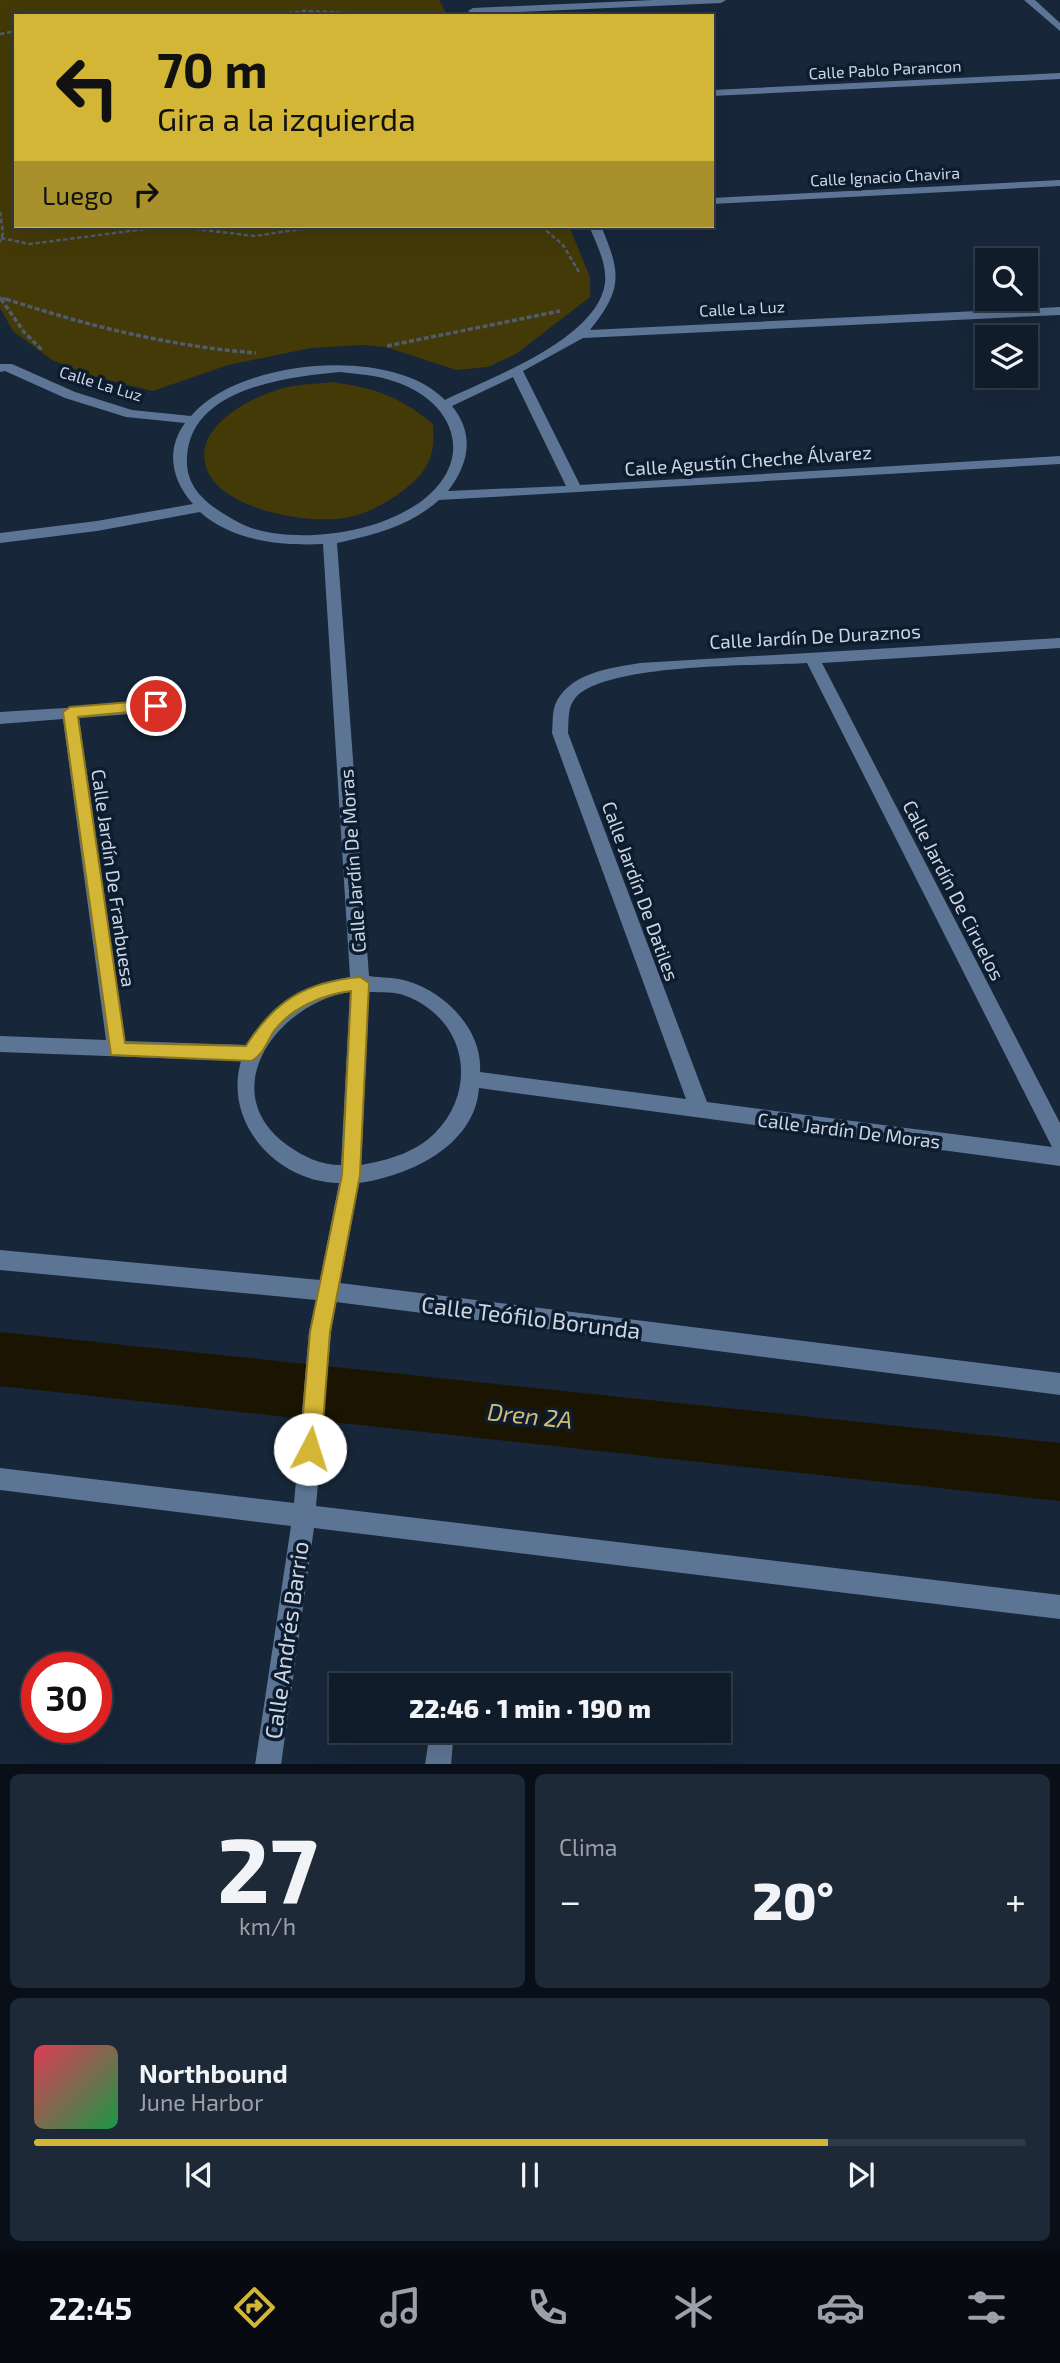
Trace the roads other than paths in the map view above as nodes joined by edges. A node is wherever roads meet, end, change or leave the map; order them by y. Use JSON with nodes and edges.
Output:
{"nodes":[{"id":1,"x":466,"y":0,"type":"edge"},
{"id":2,"x":721,"y":0,"type":"edge"},
{"id":3,"x":1029,"y":0,"type":"edge"},
{"id":4,"x":474,"y":14,"type":"edge"},
{"id":5,"x":1060,"y":28,"type":"edge"},
{"id":6,"x":1060,"y":76,"type":"edge"},
{"id":7,"x":714,"y":93,"type":"edge"},
{"id":8,"x":1060,"y":183,"type":"edge"},
{"id":9,"x":714,"y":201,"type":"edge"},
{"id":10,"x":596,"y":228,"type":"edge"},
{"id":11,"x":1060,"y":311,"type":"edge"},
{"id":12,"x":580,"y":334,"type":"junction"},
{"id":13,"x":2,"y":364,"type":"edge"},
{"id":14,"x":516,"y":370,"type":"junction"},
{"id":15,"x":444,"y":405,"type":"junction"},
{"id":16,"x":195,"y":420,"type":"junction"},
{"id":17,"x":1060,"y":460,"type":"edge"},
{"id":18,"x":575,"y":490,"type":"junction"},
{"id":19,"x":439,"y":496,"type":"junction"},
{"id":20,"x":202,"y":507,"type":"junction"},
{"id":21,"x":0,"y":538,"type":"edge"},
{"id":22,"x":330,"y":540,"type":"junction"},
{"id":23,"x":1060,"y":643,"type":"edge"},
{"id":24,"x":811,"y":656,"type":"junction"},
{"id":25,"x":575,"y":688,"type":"joint"},
{"id":26,"x":156,"y":706,"type":"dead end"},
{"id":27,"x":70,"y":712,"type":"junction"},
{"id":28,"x":0,"y":718,"type":"edge"},
{"id":29,"x":360,"y":983,"type":"junction"},
{"id":30,"x":0,"y":1044,"type":"edge"},
{"id":31,"x":117,"y":1050,"type":"junction"},
{"id":32,"x":251,"y":1053,"type":"junction"},
{"id":33,"x":472,"y":1079,"type":"junction"},
{"id":34,"x":700,"y":1111,"type":"junction"},
{"id":35,"x":1060,"y":1143,"type":"edge"},
{"id":36,"x":1060,"y":1157,"type":"edge"},
{"id":37,"x":351,"y":1175,"type":"junction"},
{"id":38,"x":0,"y":1260,"type":"edge"},
{"id":39,"x":327,"y":1291,"type":"junction"},
{"id":40,"x":1060,"y":1384,"type":"edge"},
{"id":41,"x":0,"y":1479,"type":"edge"},
{"id":42,"x":304,"y":1515,"type":"junction"},
{"id":43,"x":1060,"y":1607,"type":"edge"},
{"id":44,"x":441,"y":1743,"type":"edge"},
{"id":45,"x":268,"y":1764,"type":"edge"},
{"id":46,"x":438,"y":1764,"type":"edge"}],
"edges":[{"from":1,"to":4,"type":"street"},
{"from":2,"to":4,"type":"street"},
{"from":3,"to":5,"type":"street"},
{"from":6,"to":7,"type":"street","name":"Calle Pablo Parancon"},
{"from":8,"to":9,"type":"street","name":"Calle Ignacio Chavira"},
{"from":10,"to":12,"type":"street"},
{"from":11,"to":12,"type":"street","name":"Calle La Luz"},
{"from":12,"to":14,"type":"street","name":"Calle La Luz"},
{"from":13,"to":16,"type":"street","name":"Calle La Luz"},
{"from":14,"to":15,"type":"street","name":"Calle La Luz"},
{"from":14,"to":18,"type":"street"},
{"from":15,"to":16,"type":"street"},
{"from":15,"to":19,"type":"street"},
{"from":16,"to":20,"type":"street"},
{"from":17,"to":18,"type":"street","name":"Calle Agustín Cheche Álvarez"},
{"from":18,"to":19,"type":"street","name":"Calle Agustín Cheche Álvarez"},
{"from":19,"to":22,"type":"street"},
{"from":20,"to":21,"type":"street"},
{"from":20,"to":22,"type":"street"},
{"from":22,"to":29,"type":"street","name":"Calle Jardín De Moras"},
{"from":23,"to":24,"type":"street","name":"Calle Jardín De Duraznos"},
{"from":24,"to":25,"type":"street","name":"Calle Jardín De Duraznos"},
{"from":24,"to":35,"type":"street","name":"Calle Jardín De Ciruelos"},
{"from":25,"to":34,"type":"street","name":"Calle Jardín De Datiles"},
{"from":26,"to":27,"type":"street"},
{"from":27,"to":28,"type":"street"},
{"from":27,"to":31,"type":"street","name":"Calle Jardín De Franbuesa"},
{"from":29,"to":32,"type":"street"},
{"from":29,"to":33,"type":"street"},
{"from":29,"to":37,"type":"street","name":"Calle Jardín De Moras"},
{"from":30,"to":31,"type":"street"},
{"from":31,"to":32,"type":"street"},
{"from":32,"to":37,"type":"street"},
{"from":33,"to":34,"type":"street","name":"Calle Jardín De Moras"},
{"from":33,"to":37,"type":"street"},
{"from":34,"to":36,"type":"street","name":"Calle Jardín De Moras"},
{"from":37,"to":39,"type":"street","name":"Calle Jardín De Moras"},
{"from":38,"to":39,"type":"street","name":"Calle Teófilo Borunda"},
{"from":39,"to":40,"type":"street","name":"Calle Teófilo Borunda"},
{"from":39,"to":42,"type":"street","name":"Calle Jardín De Moras"},
{"from":41,"to":42,"type":"street"},
{"from":42,"to":43,"type":"street"},
{"from":42,"to":45,"type":"street","name":"Calle Andrés Barrio"},
{"from":44,"to":46,"type":"street"}]}
